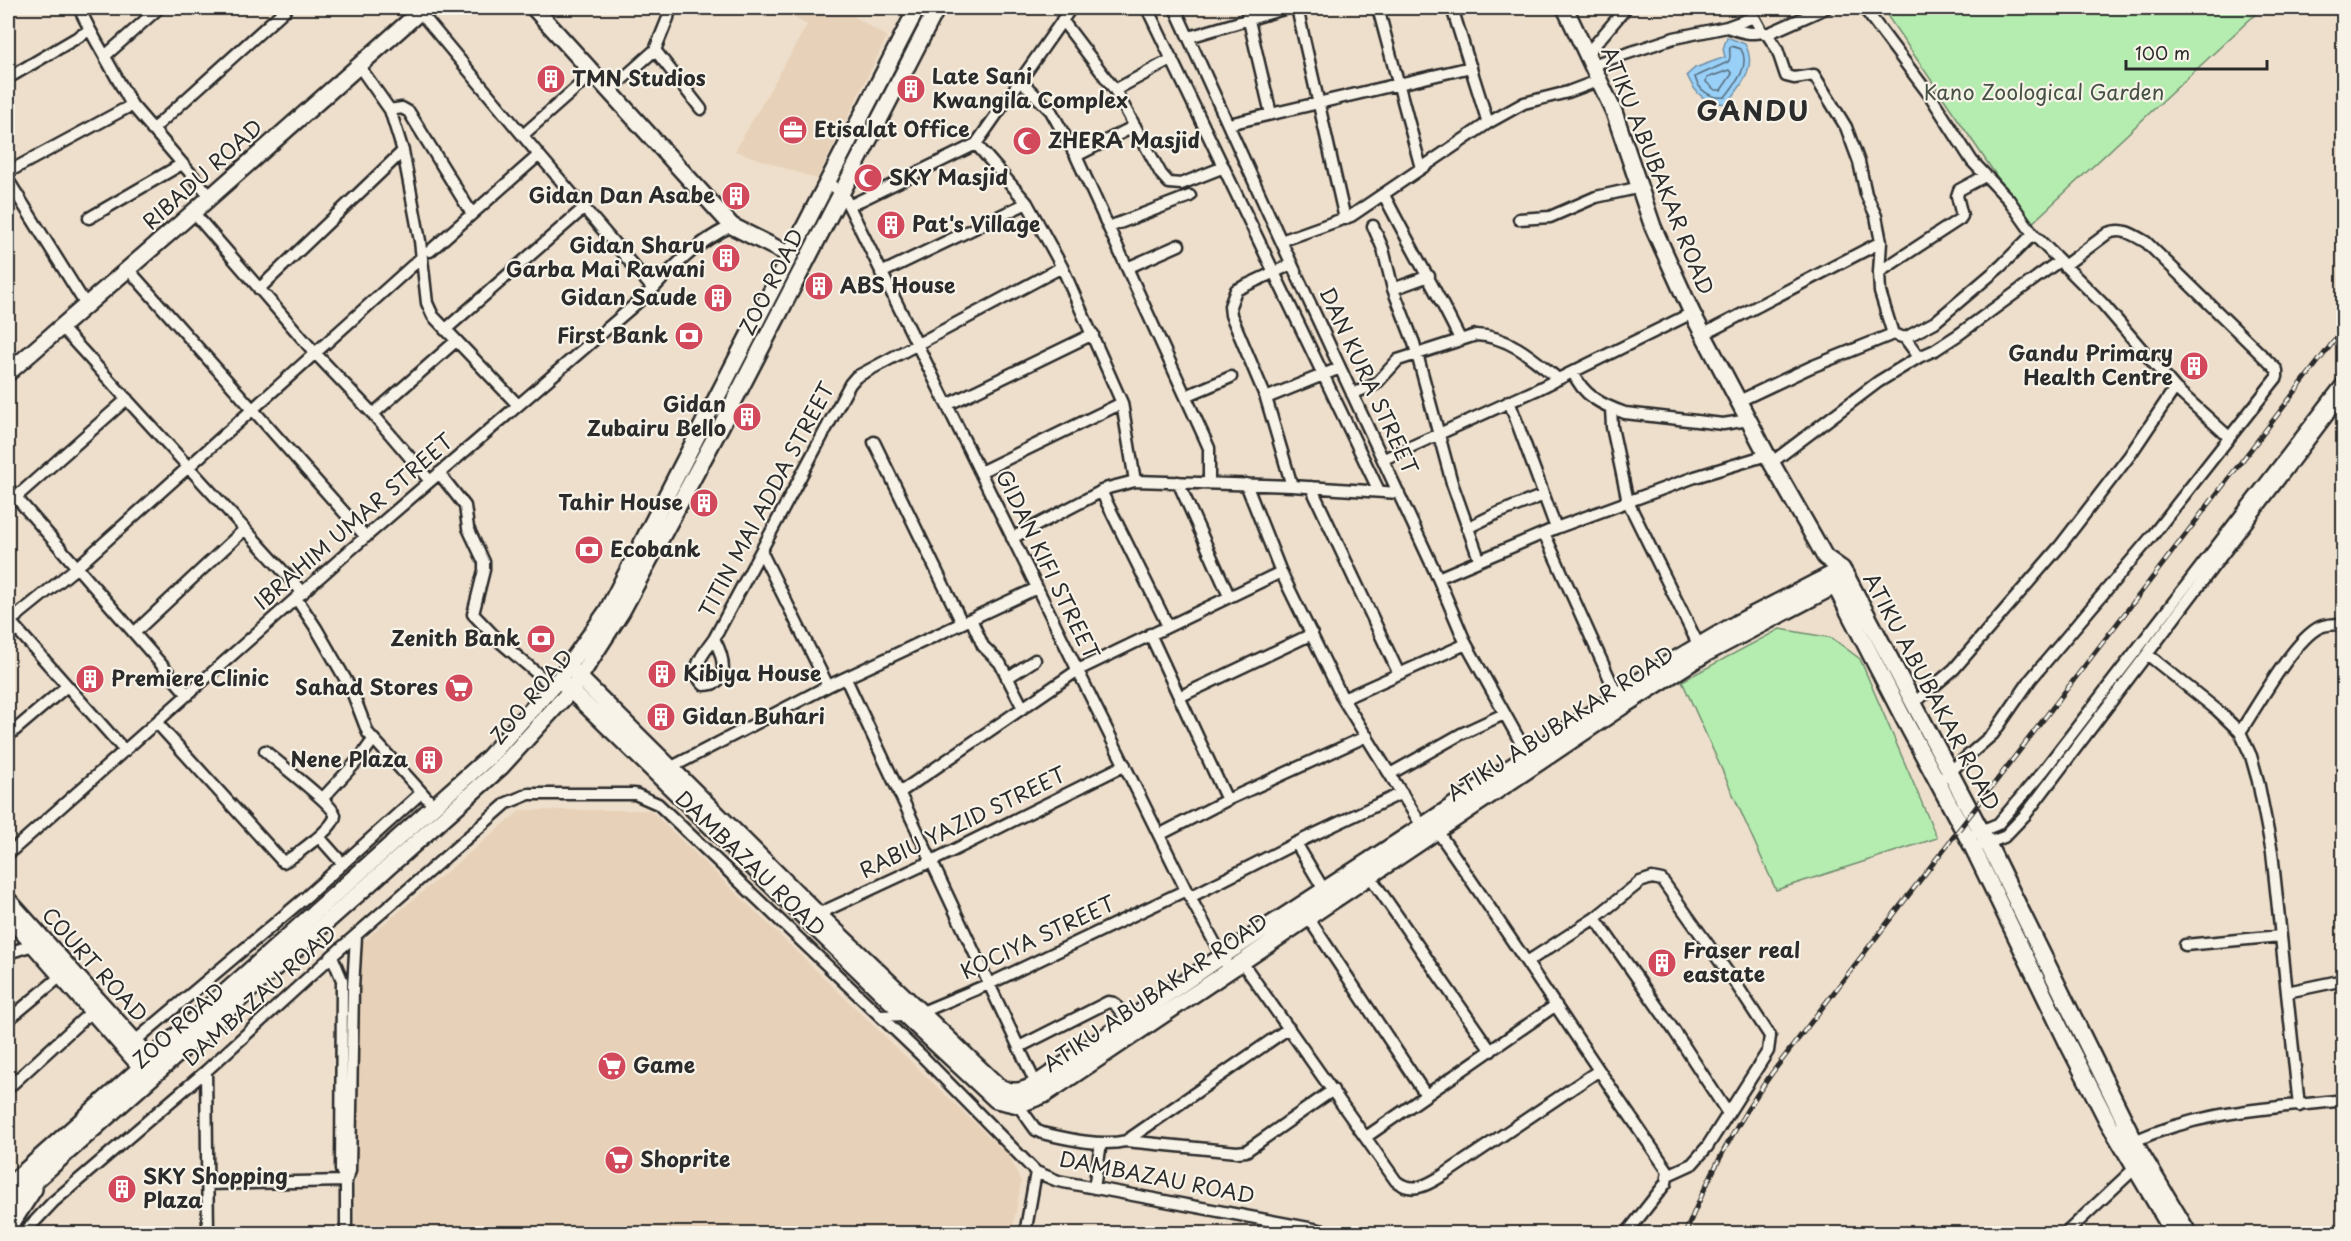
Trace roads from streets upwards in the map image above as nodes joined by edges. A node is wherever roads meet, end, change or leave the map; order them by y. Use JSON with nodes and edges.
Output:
{"nodes":[{"id":1,"x":79,"y":8,"type":"edge"},
{"id":2,"x":159,"y":8,"type":"edge"},
{"id":3,"x":287,"y":8,"type":"edge"},
{"id":4,"x":534,"y":8,"type":"edge"},
{"id":5,"x":666,"y":8,"type":"edge"},
{"id":6,"x":917,"y":8,"type":"edge"},
{"id":7,"x":937,"y":8,"type":"edge"},
{"id":8,"x":1071,"y":8,"type":"edge"},
{"id":9,"x":1147,"y":8,"type":"edge"},
{"id":10,"x":1175,"y":8,"type":"edge"},
{"id":11,"x":1287,"y":8,"type":"edge"},
{"id":12,"x":1297,"y":8,"type":"edge"},
{"id":13,"x":1378,"y":8,"type":"edge"},
{"id":14,"x":1452,"y":8,"type":"edge"},
{"id":15,"x":1565,"y":8,"type":"edge"},
{"id":16,"x":1626,"y":8,"type":"edge"},
{"id":17,"x":1826,"y":8,"type":"edge"},
{"id":18,"x":1864,"y":8,"type":"edge"},
{"id":19,"x":422,"y":9,"type":"edge"},
{"id":20,"x":1751,"y":12,"type":"edge"},
{"id":21,"x":1247,"y":13,"type":"edge"},
{"id":22,"x":1062,"y":20,"type":"junction"},
{"id":23,"x":1727,"y":27,"type":"junction"},
{"id":24,"x":90,"y":30,"type":"junction"},
{"id":25,"x":1764,"y":33,"type":"junction"},
{"id":26,"x":1189,"y":37,"type":"junction"},
{"id":27,"x":655,"y":50,"type":"junction"},
{"id":28,"x":105,"y":56,"type":"junction"},
{"id":29,"x":1172,"y":59,"type":"junction"},
{"id":30,"x":1590,"y":60,"type":"junction"},
{"id":31,"x":359,"y":66,"type":"junction"},
{"id":32,"x":1471,"y":68,"type":"junction"},
{"id":33,"x":593,"y":73,"type":"junction"},
{"id":34,"x":8,"y":78,"type":"edge"},
{"id":35,"x":1020,"y":80,"type":"junction"},
{"id":36,"x":1600,"y":80,"type":"junction"},
{"id":37,"x":1397,"y":84,"type":"junction"},
{"id":38,"x":1115,"y":90,"type":"junction"},
{"id":39,"x":609,"y":91,"type":"junction"},
{"id":40,"x":1318,"y":103,"type":"junction"},
{"id":41,"x":132,"y":105,"type":"junction"},
{"id":42,"x":701,"y":109,"type":"dead end"},
{"id":43,"x":390,"y":110,"type":"junction"},
{"id":44,"x":1271,"y":114,"type":"junction"},
{"id":45,"x":1488,"y":123,"type":"junction"},
{"id":46,"x":1229,"y":124,"type":"junction"},
{"id":47,"x":1135,"y":126,"type":"junction"},
{"id":48,"x":152,"y":129,"type":"junction"},
{"id":49,"x":522,"y":135,"type":"junction"},
{"id":50,"x":976,"y":144,"type":"junction"},
{"id":51,"x":403,"y":151,"type":"junction"},
{"id":52,"x":539,"y":155,"type":"junction"},
{"id":53,"x":1076,"y":156,"type":"junction"},
{"id":54,"x":182,"y":164,"type":"junction"},
{"id":55,"x":1224,"y":167,"type":"junction"},
{"id":56,"x":1421,"y":168,"type":"junction"},
{"id":57,"x":8,"y":172,"type":"edge"},
{"id":58,"x":1985,"y":176,"type":"junction"},
{"id":59,"x":8,"y":180,"type":"edge"},
{"id":60,"x":827,"y":183,"type":"junction"},
{"id":61,"x":1641,"y":187,"type":"junction"},
{"id":62,"x":1384,"y":195,"type":"junction"},
{"id":63,"x":210,"y":196,"type":"junction"},
{"id":64,"x":1190,"y":196,"type":"dead end"},
{"id":65,"x":845,"y":199,"type":"junction"},
{"id":66,"x":1027,"y":203,"type":"junction"},
{"id":67,"x":584,"y":208,"type":"junction"},
{"id":68,"x":193,"y":212,"type":"junction"},
{"id":69,"x":472,"y":214,"type":"junction"},
{"id":70,"x":88,"y":218,"type":"dead end"},
{"id":71,"x":1345,"y":219,"type":"junction"},
{"id":72,"x":1519,"y":219,"type":"dead end"},
{"id":73,"x":732,"y":226,"type":"junction"},
{"id":74,"x":1373,"y":226,"type":"dead end"},
{"id":75,"x":1109,"y":227,"type":"junction"},
{"id":76,"x":2033,"y":234,"type":"junction"},
{"id":77,"x":1281,"y":241,"type":"junction"},
{"id":78,"x":1881,"y":242,"type":"junction"},
{"id":79,"x":1179,"y":245,"type":"dead end"},
{"id":80,"x":426,"y":254,"type":"junction"},
{"id":81,"x":790,"y":255,"type":"junction"},
{"id":82,"x":1292,"y":264,"type":"junction"},
{"id":83,"x":2061,"y":264,"type":"junction"},
{"id":84,"x":1062,"y":267,"type":"junction"},
{"id":85,"x":1127,"y":268,"type":"junction"},
{"id":86,"x":128,"y":269,"type":"junction"},
{"id":87,"x":1274,"y":272,"type":"junction"},
{"id":88,"x":1879,"y":272,"type":"junction"},
{"id":89,"x":881,"y":273,"type":"junction"},
{"id":90,"x":1428,"y":276,"type":"junction"},
{"id":91,"x":259,"y":289,"type":"junction"},
{"id":92,"x":653,"y":289,"type":"junction"},
{"id":93,"x":1393,"y":289,"type":"junction"},
{"id":94,"x":86,"y":305,"type":"junction"},
{"id":95,"x":1692,"y":313,"type":"junction"},
{"id":96,"x":61,"y":327,"type":"junction"},
{"id":97,"x":445,"y":330,"type":"junction"},
{"id":98,"x":1093,"y":334,"type":"junction"},
{"id":99,"x":1704,"y":334,"type":"junction"},
{"id":100,"x":1893,"y":334,"type":"junction"},
{"id":101,"x":1905,"y":338,"type":"junction"},
{"id":102,"x":1460,"y":339,"type":"junction"},
{"id":103,"x":456,"y":341,"type":"junction"},
{"id":104,"x":916,"y":344,"type":"junction"},
{"id":105,"x":315,"y":353,"type":"junction"},
{"id":106,"x":1417,"y":355,"type":"junction"},
{"id":107,"x":1918,"y":357,"type":"junction"},
{"id":108,"x":10,"y":363,"type":"edge"},
{"id":109,"x":1340,"y":368,"type":"junction"},
{"id":110,"x":1574,"y":372,"type":"junction"},
{"id":111,"x":1322,"y":375,"type":"junction"},
{"id":112,"x":1232,"y":377,"type":"dead end"},
{"id":113,"x":1558,"y":379,"type":"junction"},
{"id":114,"x":2343,"y":381,"type":"edge"},
{"id":115,"x":2175,"y":388,"type":"junction"},
{"id":116,"x":1352,"y":394,"type":"junction"},
{"id":117,"x":2343,"y":394,"type":"edge"},
{"id":118,"x":1186,"y":396,"type":"junction"},
{"id":119,"x":1266,"y":398,"type":"junction"},
{"id":120,"x":127,"y":399,"type":"junction"},
{"id":121,"x":1739,"y":400,"type":"junction"},
{"id":122,"x":1509,"y":401,"type":"junction"},
{"id":123,"x":1122,"y":403,"type":"junction"},
{"id":124,"x":518,"y":405,"type":"junction"},
{"id":125,"x":947,"y":405,"type":"junction"},
{"id":126,"x":1611,"y":408,"type":"junction"},
{"id":127,"x":252,"y":410,"type":"junction"},
{"id":128,"x":373,"y":414,"type":"junction"},
{"id":129,"x":1749,"y":420,"type":"junction"},
{"id":130,"x":1438,"y":434,"type":"junction"},
{"id":131,"x":2229,"y":436,"type":"junction"},
{"id":132,"x":874,"y":442,"type":"dead end"},
{"id":133,"x":1384,"y":459,"type":"junction"},
{"id":134,"x":1769,"y":459,"type":"junction"},
{"id":135,"x":188,"y":467,"type":"junction"},
{"id":136,"x":980,"y":472,"type":"junction"},
{"id":137,"x":439,"y":473,"type":"junction"},
{"id":138,"x":430,"y":481,"type":"junction"},
{"id":139,"x":1135,"y":481,"type":"junction"},
{"id":140,"x":1178,"y":482,"type":"junction"},
{"id":141,"x":1209,"y":483,"type":"junction"},
{"id":142,"x":1246,"y":484,"type":"junction"},
{"id":143,"x":1292,"y":486,"type":"junction"},
{"id":144,"x":1311,"y":487,"type":"junction"},
{"id":145,"x":8,"y":488,"type":"edge"},
{"id":146,"x":1101,"y":491,"type":"junction"},
{"id":147,"x":1379,"y":491,"type":"junction"},
{"id":148,"x":1399,"y":493,"type":"junction"},
{"id":149,"x":1544,"y":495,"type":"junction"},
{"id":150,"x":15,"y":498,"type":"junction"},
{"id":151,"x":1628,"y":502,"type":"junction"},
{"id":152,"x":1467,"y":528,"type":"junction"},
{"id":153,"x":1556,"y":528,"type":"junction"},
{"id":154,"x":245,"y":529,"type":"junction"},
{"id":155,"x":1544,"y":533,"type":"junction"},
{"id":156,"x":366,"y":537,"type":"junction"},
{"id":157,"x":1012,"y":538,"type":"junction"},
{"id":158,"x":761,"y":551,"type":"junction"},
{"id":159,"x":1479,"y":559,"type":"junction"},
{"id":160,"x":76,"y":567,"type":"junction"},
{"id":161,"x":1281,"y":572,"type":"junction"},
{"id":162,"x":1839,"y":577,"type":"junction"},
{"id":163,"x":1438,"y":578,"type":"junction"},
{"id":164,"x":1037,"y":588,"type":"junction"},
{"id":165,"x":299,"y":595,"type":"junction"},
{"id":166,"x":1229,"y":596,"type":"junction"},
{"id":167,"x":8,"y":621,"type":"edge"},
{"id":168,"x":967,"y":621,"type":"junction"},
{"id":169,"x":2343,"y":624,"type":"edge"},
{"id":170,"x":1168,"y":626,"type":"junction"},
{"id":171,"x":134,"y":633,"type":"junction"},
{"id":172,"x":1150,"y":634,"type":"junction"},
{"id":173,"x":1312,"y":634,"type":"junction"},
{"id":174,"x":714,"y":639,"type":"dead end"},
{"id":175,"x":1466,"y":644,"type":"junction"},
{"id":176,"x":1698,"y":644,"type":"junction"},
{"id":177,"x":2147,"y":654,"type":"junction"},
{"id":178,"x":1035,"y":660,"type":"dead end"},
{"id":179,"x":1078,"y":670,"type":"junction"},
{"id":180,"x":1399,"y":674,"type":"junction"},
{"id":181,"x":560,"y":677,"type":"junction"},
{"id":182,"x":1007,"y":678,"type":"junction"},
{"id":183,"x":846,"y":679,"type":"junction"},
{"id":184,"x":576,"y":683,"type":"junction"},
{"id":185,"x":67,"y":686,"type":"junction"},
{"id":186,"x":828,"y":686,"type":"junction"},
{"id":187,"x":188,"y":695,"type":"junction"},
{"id":188,"x":1617,"y":695,"type":"junction"},
{"id":189,"x":1179,"y":698,"type":"junction"},
{"id":190,"x":1343,"y":699,"type":"junction"},
{"id":191,"x":1914,"y":703,"type":"junction"},
{"id":192,"x":1023,"y":708,"type":"junction"},
{"id":193,"x":1504,"y":714,"type":"junction"},
{"id":194,"x":157,"y":723,"type":"junction"},
{"id":195,"x":2240,"y":732,"type":"junction"},
{"id":196,"x":8,"y":736,"type":"edge"},
{"id":197,"x":1367,"y":736,"type":"junction"},
{"id":198,"x":373,"y":740,"type":"junction"},
{"id":199,"x":125,"y":751,"type":"junction"},
{"id":200,"x":265,"y":751,"type":"dead end"},
{"id":201,"x":1530,"y":760,"type":"junction"},
{"id":202,"x":1125,"y":765,"type":"junction"},
{"id":203,"x":672,"y":767,"type":"junction"},
{"id":204,"x":1390,"y":774,"type":"junction"},
{"id":205,"x":1944,"y":776,"type":"junction"},
{"id":206,"x":421,"y":793,"type":"junction"},
{"id":207,"x":899,"y":793,"type":"junction"},
{"id":208,"x":1402,"y":794,"type":"junction"},
{"id":209,"x":323,"y":798,"type":"junction"},
{"id":210,"x":1227,"y":800,"type":"junction"},
{"id":211,"x":434,"y":806,"type":"junction"},
{"id":212,"x":1430,"y":826,"type":"junction"},
{"id":213,"x":1159,"y":835,"type":"junction"},
{"id":214,"x":319,"y":837,"type":"junction"},
{"id":215,"x":723,"y":837,"type":"junction"},
{"id":216,"x":1977,"y":840,"type":"junction"},
{"id":217,"x":1296,"y":843,"type":"junction"},
{"id":218,"x":707,"y":850,"type":"junction"},
{"id":219,"x":8,"y":855,"type":"edge"},
{"id":220,"x":932,"y":861,"type":"junction"},
{"id":221,"x":343,"y":864,"type":"junction"},
{"id":222,"x":1369,"y":875,"type":"junction"},
{"id":223,"x":1324,"y":890,"type":"junction"},
{"id":224,"x":1188,"y":893,"type":"junction"},
{"id":225,"x":306,"y":897,"type":"junction"},
{"id":226,"x":8,"y":900,"type":"edge"},
{"id":227,"x":318,"y":909,"type":"junction"},
{"id":228,"x":818,"y":914,"type":"junction"},
{"id":229,"x":8,"y":915,"type":"edge"},
{"id":230,"x":1307,"y":916,"type":"junction"},
{"id":231,"x":1595,"y":918,"type":"junction"},
{"id":232,"x":356,"y":936,"type":"junction"},
{"id":233,"x":2280,"y":936,"type":"junction"},
{"id":234,"x":33,"y":945,"type":"junction"},
{"id":235,"x":2185,"y":945,"type":"dead end"},
{"id":236,"x":8,"y":953,"type":"edge"},
{"id":237,"x":332,"y":956,"type":"junction"},
{"id":238,"x":1230,"y":962,"type":"junction"},
{"id":239,"x":1527,"y":962,"type":"junction"},
{"id":240,"x":217,"y":972,"type":"junction"},
{"id":241,"x":61,"y":976,"type":"junction"},
{"id":242,"x":2343,"y":980,"type":"edge"},
{"id":243,"x":989,"y":984,"type":"junction"},
{"id":244,"x":231,"y":986,"type":"junction"},
{"id":245,"x":2287,"y":992,"type":"junction"},
{"id":246,"x":1556,"y":1005,"type":"junction"},
{"id":247,"x":92,"y":1011,"type":"junction"},
{"id":248,"x":922,"y":1012,"type":"junction"},
{"id":249,"x":905,"y":1015,"type":"junction"},
{"id":250,"x":880,"y":1016,"type":"junction"},
{"id":251,"x":8,"y":1020,"type":"edge"},
{"id":252,"x":1128,"y":1021,"type":"junction"},
{"id":253,"x":1289,"y":1028,"type":"junction"},
{"id":254,"x":135,"y":1041,"type":"junction"},
{"id":255,"x":1019,"y":1047,"type":"junction"},
{"id":256,"x":1491,"y":1051,"type":"junction"},
{"id":257,"x":145,"y":1063,"type":"junction"},
{"id":258,"x":206,"y":1071,"type":"junction"},
{"id":259,"x":1598,"y":1071,"type":"junction"},
{"id":260,"x":1036,"y":1084,"type":"junction"},
{"id":261,"x":8,"y":1088,"type":"edge"},
{"id":262,"x":1333,"y":1090,"type":"junction"},
{"id":263,"x":1426,"y":1095,"type":"junction"},
{"id":264,"x":2343,"y":1100,"type":"edge"},
{"id":265,"x":1018,"y":1105,"type":"junction"},
{"id":266,"x":2299,"y":1106,"type":"junction"},
{"id":267,"x":1727,"y":1112,"type":"junction"},
{"id":268,"x":1366,"y":1137,"type":"junction"},
{"id":269,"x":1126,"y":1141,"type":"junction"},
{"id":270,"x":2134,"y":1141,"type":"junction"},
{"id":271,"x":1101,"y":1143,"type":"junction"},
{"id":272,"x":2134,"y":1169,"type":"junction"},
{"id":273,"x":1036,"y":1172,"type":"junction"},
{"id":274,"x":44,"y":1175,"type":"junction"},
{"id":275,"x":1668,"y":1175,"type":"junction"},
{"id":276,"x":346,"y":1181,"type":"junction"},
{"id":277,"x":206,"y":1184,"type":"junction"},
{"id":278,"x":8,"y":1186,"type":"edge"},
{"id":279,"x":1094,"y":1188,"type":"junction"},
{"id":280,"x":8,"y":1205,"type":"edge"},
{"id":281,"x":8,"y":1229,"type":"edge"},
{"id":282,"x":23,"y":1233,"type":"edge"},
{"id":283,"x":208,"y":1233,"type":"edge"},
{"id":284,"x":346,"y":1233,"type":"edge"},
{"id":285,"x":1025,"y":1233,"type":"edge"},
{"id":286,"x":1341,"y":1233,"type":"edge"},
{"id":287,"x":1626,"y":1233,"type":"edge"},
{"id":288,"x":2065,"y":1233,"type":"edge"},
{"id":289,"x":2174,"y":1233,"type":"edge"},
{"id":290,"x":2189,"y":1233,"type":"edge"}],
"edges":[{"from":1,"to":24,"type":"street"},
{"from":2,"to":28,"type":"street"},
{"from":3,"to":48,"type":"street"},
{"from":4,"to":33,"type":"street"},
{"from":5,"to":27,"type":"street"},
{"from":6,"to":60,"type":"street","name":"ZOO ROAD"},
{"from":7,"to":65,"type":"street","name":"ZOO ROAD"},
{"from":8,"to":22,"type":"street"},
{"from":9,"to":29,"type":"street"},
{"from":10,"to":26,"type":"street","name":"DAN KURA STREET"},
{"from":11,"to":21,"type":"street"},
{"from":12,"to":40,"type":"street"},
{"from":13,"to":37,"type":"street"},
{"from":14,"to":32,"type":"street"},
{"from":15,"to":30,"type":"street","name":"ATIKU ABUBAKAR ROAD"},
{"from":16,"to":30,"type":"street"},
{"from":17,"to":25,"type":"street"},
{"from":18,"to":58,"type":"street"},
{"from":19,"to":31,"type":"street","name":"RIBADU ROAD"},
{"from":19,"to":49,"type":"street"},
{"from":20,"to":23,"type":"street"},
{"from":20,"to":25,"type":"street"},
{"from":21,"to":26,"type":"street"},
{"from":21,"to":44,"type":"street"},
{"from":22,"to":35,"type":"street"},
{"from":22,"to":38,"type":"street"},
{"from":23,"to":25,"type":"street"},
{"from":23,"to":30,"type":"street"},
{"from":24,"to":28,"type":"street"},
{"from":24,"to":34,"type":"street"},
{"from":25,"to":78,"type":"street"},
{"from":26,"to":46,"type":"street","name":"DAN KURA STREET"},
{"from":27,"to":39,"type":"street"},
{"from":27,"to":42,"type":"street"},
{"from":28,"to":41,"type":"street"},
{"from":29,"to":38,"type":"street"},
{"from":29,"to":55,"type":"street"},
{"from":30,"to":36,"type":"street","name":"ATIKU ABUBAKAR ROAD"},
{"from":31,"to":43,"type":"street"},
{"from":31,"to":63,"type":"street","name":"RIBADU ROAD"},
{"from":32,"to":37,"type":"street"},
{"from":32,"to":45,"type":"street"},
{"from":33,"to":39,"type":"street"},
{"from":33,"to":49,"type":"street"},
{"from":35,"to":50,"type":"street"},
{"from":35,"to":53,"type":"street"},
{"from":36,"to":45,"type":"street"},
{"from":36,"to":61,"type":"street","name":"ATIKU ABUBAKAR ROAD"},
{"from":37,"to":40,"type":"street"},
{"from":37,"to":56,"type":"street"},
{"from":38,"to":47,"type":"street"},
{"from":39,"to":73,"type":"street"},
{"from":40,"to":44,"type":"street"},
{"from":40,"to":71,"type":"street"},
{"from":41,"to":48,"type":"street"},
{"from":41,"to":57,"type":"street"},
{"from":43,"to":51,"type":"street"},
{"from":43,"to":69,"type":"street"},
{"from":44,"to":46,"type":"street"},
{"from":45,"to":56,"type":"street"},
{"from":46,"to":77,"type":"street","name":"DAN KURA STREET"},
{"from":47,"to":53,"type":"street"},
{"from":47,"to":55,"type":"street"},
{"from":48,"to":54,"type":"street"},
{"from":49,"to":52,"type":"street"},
{"from":50,"to":65,"type":"street"},
{"from":50,"to":66,"type":"street"},
{"from":51,"to":80,"type":"street"},
{"from":51,"to":91,"type":"street"},
{"from":52,"to":67,"type":"street"},
{"from":52,"to":69,"type":"street"},
{"from":53,"to":75,"type":"street"},
{"from":54,"to":63,"type":"street"},
{"from":54,"to":70,"type":"street"},
{"from":55,"to":87,"type":"street"},
{"from":56,"to":62,"type":"street"},
{"from":58,"to":76,"type":"street"},
{"from":58,"to":88,"type":"street"},
{"from":59,"to":94,"type":"street"},
{"from":60,"to":65,"type":"street"},
{"from":60,"to":81,"type":"street","name":"ZOO ROAD"},
{"from":61,"to":72,"type":"street"},
{"from":61,"to":95,"type":"street","name":"ATIKU ABUBAKAR ROAD"},
{"from":62,"to":71,"type":"street"},
{"from":62,"to":90,"type":"street"},
{"from":63,"to":68,"type":"street","name":"RIBADU ROAD"},
{"from":64,"to":75,"type":"street"},
{"from":65,"to":89,"type":"street","name":"GIDAN KIFI STREET"},
{"from":65,"to":184,"type":"street","name":"ZOO ROAD"},
{"from":66,"to":84,"type":"street"},
{"from":66,"to":89,"type":"street"},
{"from":67,"to":92,"type":"street"},
{"from":67,"to":97,"type":"street"},
{"from":68,"to":86,"type":"street","name":"RIBADU ROAD"},
{"from":68,"to":91,"type":"street"},
{"from":69,"to":80,"type":"street"},
{"from":71,"to":77,"type":"street"},
{"from":73,"to":81,"type":"street"},
{"from":73,"to":92,"type":"street","name":"IBRAHIM UMAR STREET"},
{"from":74,"to":93,"type":"street"},
{"from":75,"to":85,"type":"street"},
{"from":76,"to":83,"type":"street"},
{"from":76,"to":101,"type":"street"},
{"from":77,"to":82,"type":"street","name":"DAN KURA STREET"},
{"from":78,"to":88,"type":"street"},
{"from":78,"to":99,"type":"street"},
{"from":79,"to":85,"type":"street"},
{"from":80,"to":97,"type":"street"},
{"from":80,"to":105,"type":"street"},
{"from":81,"to":181,"type":"street","name":"ZOO ROAD"},
{"from":82,"to":87,"type":"street"},
{"from":82,"to":109,"type":"street","name":"DAN KURA STREET"},
{"from":83,"to":107,"type":"street"},
{"from":83,"to":115,"type":"street"},
{"from":83,"to":131,"type":"street"},
{"from":84,"to":98,"type":"street"},
{"from":84,"to":104,"type":"street","name":"TITIN MAI ADDA STREET"},
{"from":85,"to":118,"type":"street"},
{"from":86,"to":94,"type":"street","name":"RIBADU ROAD"},
{"from":86,"to":127,"type":"street"},
{"from":87,"to":111,"type":"street"},
{"from":87,"to":119,"type":"street"},
{"from":88,"to":100,"type":"street"},
{"from":89,"to":104,"type":"street","name":"GIDAN KIFI STREET"},
{"from":90,"to":93,"type":"street"},
{"from":90,"to":102,"type":"street"},
{"from":91,"to":105,"type":"street"},
{"from":92,"to":124,"type":"street","name":"IBRAHIM UMAR STREET"},
{"from":93,"to":106,"type":"street"},
{"from":94,"to":96,"type":"street","name":"RIBADU ROAD"},
{"from":95,"to":99,"type":"street","name":"ATIKU ABUBAKAR ROAD"},
{"from":95,"to":110,"type":"street"},
{"from":96,"to":108,"type":"street","name":"RIBADU ROAD"},
{"from":96,"to":120,"type":"street"},
{"from":97,"to":103,"type":"street"},
{"from":98,"to":123,"type":"street"},
{"from":98,"to":125,"type":"street"},
{"from":99,"to":121,"type":"street","name":"ATIKU ABUBAKAR ROAD"},
{"from":100,"to":101,"type":"street"},
{"from":100,"to":121,"type":"street"},
{"from":101,"to":107,"type":"street"},
{"from":102,"to":106,"type":"street"},
{"from":102,"to":113,"type":"street"},
{"from":103,"to":124,"type":"street"},
{"from":103,"to":128,"type":"street"},
{"from":104,"to":125,"type":"street","name":"GIDAN KIFI STREET"},
{"from":104,"to":158,"type":"street","name":"TITIN MAI ADDA STREET"},
{"from":105,"to":127,"type":"street"},
{"from":105,"to":128,"type":"street"},
{"from":106,"to":116,"type":"street"},
{"from":106,"to":130,"type":"street"},
{"from":107,"to":134,"type":"street"},
{"from":109,"to":111,"type":"street"},
{"from":109,"to":116,"type":"street","name":"DAN KURA STREET"},
{"from":110,"to":113,"type":"street"},
{"from":110,"to":126,"type":"street"},
{"from":111,"to":119,"type":"street"},
{"from":111,"to":147,"type":"street"},
{"from":112,"to":118,"type":"street"},
{"from":113,"to":122,"type":"street"},
{"from":114,"to":216,"type":"street"},
{"from":115,"to":131,"type":"street"},
{"from":115,"to":191,"type":"street"},
{"from":116,"to":133,"type":"street","name":"DAN KURA STREET"},
{"from":117,"to":177,"type":"street"},
{"from":118,"to":141,"type":"street"},
{"from":119,"to":143,"type":"street"},
{"from":120,"to":135,"type":"street"},
{"from":120,"to":150,"type":"street"},
{"from":121,"to":129,"type":"street","name":"ATIKU ABUBAKAR ROAD"},
{"from":122,"to":130,"type":"street"},
{"from":122,"to":149,"type":"street"},
{"from":123,"to":136,"type":"street"},
{"from":123,"to":139,"type":"street"},
{"from":124,"to":137,"type":"street","name":"IBRAHIM UMAR STREET"},
{"from":125,"to":136,"type":"street","name":"GIDAN KIFI STREET"},
{"from":126,"to":129,"type":"street"},
{"from":126,"to":151,"type":"street"},
{"from":127,"to":135,"type":"street"},
{"from":127,"to":156,"type":"street"},
{"from":128,"to":138,"type":"street"},
{"from":129,"to":134,"type":"street","name":"ATIKU ABUBAKAR ROAD"},
{"from":130,"to":133,"type":"street"},
{"from":130,"to":152,"type":"street"},
{"from":131,"to":205,"type":"street"},
{"from":132,"to":168,"type":"street"},
{"from":133,"to":148,"type":"street","name":"DAN KURA STREET"},
{"from":134,"to":151,"type":"street"},
{"from":134,"to":162,"type":"street","name":"ATIKU ABUBAKAR ROAD"},
{"from":135,"to":154,"type":"street"},
{"from":135,"to":160,"type":"street"},
{"from":136,"to":157,"type":"street","name":"GIDAN KIFI STREET"},
{"from":137,"to":138,"type":"street","name":"IBRAHIM UMAR STREET"},
{"from":137,"to":181,"type":"street"},
{"from":138,"to":156,"type":"street","name":"IBRAHIM UMAR STREET"},
{"from":139,"to":140,"type":"street"},
{"from":139,"to":146,"type":"street"},
{"from":140,"to":141,"type":"street"},
{"from":140,"to":166,"type":"street"},
{"from":141,"to":142,"type":"street"},
{"from":142,"to":143,"type":"street"},
{"from":142,"to":161,"type":"street"},
{"from":143,"to":144,"type":"street"},
{"from":144,"to":147,"type":"street"},
{"from":144,"to":180,"type":"street"},
{"from":145,"to":150,"type":"street"},
{"from":146,"to":157,"type":"street"},
{"from":146,"to":170,"type":"street"},
{"from":147,"to":148,"type":"street"},
{"from":148,"to":163,"type":"street","name":"DAN KURA STREET"},
{"from":149,"to":152,"type":"street"},
{"from":149,"to":153,"type":"street"},
{"from":150,"to":160,"type":"street"},
{"from":151,"to":153,"type":"street"},
{"from":151,"to":176,"type":"street"},
{"from":152,"to":159,"type":"street"},
{"from":153,"to":155,"type":"street"},
{"from":154,"to":165,"type":"street"},
{"from":154,"to":171,"type":"street"},
{"from":155,"to":159,"type":"street"},
{"from":155,"to":188,"type":"street"},
{"from":156,"to":165,"type":"street","name":"IBRAHIM UMAR STREET"},
{"from":157,"to":164,"type":"street","name":"GIDAN KIFI STREET"},
{"from":158,"to":174,"type":"street","name":"TITIN MAI ADDA STREET"},
{"from":158,"to":186,"type":"street"},
{"from":159,"to":163,"type":"street"},
{"from":160,"to":167,"type":"street"},
{"from":160,"to":171,"type":"street"},
{"from":161,"to":166,"type":"street"},
{"from":161,"to":173,"type":"street"},
{"from":162,"to":176,"type":"street"},
{"from":162,"to":191,"type":"street","name":"ATIKU ABUBAKAR ROAD"},
{"from":162,"to":201,"type":"street","name":"ATIKU ABUBAKAR ROAD"},
{"from":162,"to":205,"type":"street"},
{"from":163,"to":175,"type":"street","name":"DAN KURA STREET"},
{"from":164,"to":168,"type":"street"},
{"from":164,"to":179,"type":"street","name":"GIDAN KIFI STREET"},
{"from":165,"to":187,"type":"street","name":"IBRAHIM UMAR STREET"},
{"from":165,"to":198,"type":"street"},
{"from":166,"to":170,"type":"street"},
{"from":167,"to":185,"type":"street"},
{"from":168,"to":182,"type":"street"},
{"from":168,"to":183,"type":"street"},
{"from":169,"to":195,"type":"street"},
{"from":170,"to":172,"type":"street"},
{"from":171,"to":187,"type":"street"},
{"from":172,"to":179,"type":"street"},
{"from":172,"to":189,"type":"street"},
{"from":173,"to":189,"type":"street"},
{"from":173,"to":190,"type":"street"},
{"from":175,"to":180,"type":"street"},
{"from":175,"to":193,"type":"street","name":"DAN KURA STREET"},
{"from":176,"to":188,"type":"street"},
{"from":177,"to":195,"type":"street"},
{"from":177,"to":216,"type":"street"},
{"from":178,"to":182,"type":"street"},
{"from":179,"to":192,"type":"street"},
{"from":179,"to":202,"type":"street","name":"GIDAN KIFI STREET"},
{"from":180,"to":190,"type":"street"},
{"from":181,"to":184,"type":"street"},
{"from":181,"to":211,"type":"street","name":"ZOO ROAD"},
{"from":182,"to":192,"type":"street"},
{"from":183,"to":186,"type":"street"},
{"from":183,"to":207,"type":"street"},
{"from":184,"to":203,"type":"street"},
{"from":184,"to":215,"type":"street"},
{"from":184,"to":274,"type":"street","name":"ZOO ROAD"},
{"from":185,"to":196,"type":"street"},
{"from":185,"to":199,"type":"street"},
{"from":186,"to":203,"type":"street"},
{"from":187,"to":194,"type":"street","name":"IBRAHIM UMAR STREET"},
{"from":188,"to":201,"type":"street"},
{"from":189,"to":210,"type":"street"},
{"from":190,"to":197,"type":"street"},
{"from":191,"to":205,"type":"street","name":"ATIKU ABUBAKAR ROAD"},
{"from":192,"to":207,"type":"street"},
{"from":193,"to":201,"type":"street","name":"DAN KURA STREET"},
{"from":193,"to":204,"type":"street"},
{"from":194,"to":199,"type":"street","name":"IBRAHIM UMAR STREET"},
{"from":194,"to":214,"type":"street"},
{"from":195,"to":233,"type":"street"},
{"from":197,"to":204,"type":"street"},
{"from":197,"to":210,"type":"street"},
{"from":198,"to":206,"type":"street"},
{"from":198,"to":209,"type":"street"},
{"from":199,"to":219,"type":"street","name":"IBRAHIM UMAR STREET"},
{"from":200,"to":209,"type":"street"},
{"from":201,"to":212,"type":"street","name":"ATIKU ABUBAKAR ROAD"},
{"from":202,"to":213,"type":"street","name":"GIDAN KIFI STREET"},
{"from":202,"to":220,"type":"street","name":"RABIU YAZID STREET"},
{"from":203,"to":228,"type":"street"},
{"from":204,"to":208,"type":"street"},
{"from":205,"to":216,"type":"street"},
{"from":206,"to":211,"type":"street"},
{"from":206,"to":221,"type":"street"},
{"from":207,"to":220,"type":"street"},
{"from":208,"to":212,"type":"street"},
{"from":208,"to":217,"type":"street","name":"KOCIYA STREET"},
{"from":209,"to":214,"type":"street"},
{"from":210,"to":213,"type":"street"},
{"from":211,"to":227,"type":"street","name":"ZOO ROAD"},
{"from":212,"to":222,"type":"street","name":"ATIKU ABUBAKAR ROAD"},
{"from":212,"to":223,"type":"street"},
{"from":212,"to":239,"type":"street"},
{"from":213,"to":224,"type":"street","name":"GIDAN KIFI STREET"},
{"from":214,"to":221,"type":"street"},
{"from":215,"to":218,"type":"street"},
{"from":215,"to":249,"type":"street"},
{"from":216,"to":270,"type":"street","name":"ATIKU ABUBAKAR ROAD"},
{"from":216,"to":272,"type":"street"},
{"from":217,"to":223,"type":"street"},
{"from":217,"to":224,"type":"street","name":"KOCIYA STREET"},
{"from":218,"to":232,"type":"street","name":"DAMBAZAU ROAD"},
{"from":218,"to":250,"type":"street","name":"DAMBAZAU ROAD"},
{"from":220,"to":228,"type":"street","name":"RABIU YAZID STREET"},
{"from":220,"to":243,"type":"street"},
{"from":221,"to":225,"type":"street"},
{"from":222,"to":230,"type":"street","name":"ATIKU ABUBAKAR ROAD"},
{"from":222,"to":256,"type":"street"},
{"from":223,"to":238,"type":"street"},
{"from":224,"to":238,"type":"street","name":"GIDAN KIFI STREET"},
{"from":224,"to":243,"type":"street","name":"KOCIYA STREET"},
{"from":225,"to":227,"type":"street"},
{"from":225,"to":240,"type":"street"},
{"from":226,"to":254,"type":"street","name":"COURT ROAD"},
{"from":227,"to":244,"type":"street","name":"ZOO ROAD"},
{"from":228,"to":248,"type":"street"},
{"from":229,"to":234,"type":"street","name":"COURT ROAD"},
{"from":230,"to":238,"type":"street","name":"ATIKU ABUBAKAR ROAD"},
{"from":230,"to":263,"type":"street"},
{"from":231,"to":239,"type":"street"},
{"from":231,"to":267,"type":"street"},
{"from":231,"to":267,"type":"street"},
{"from":232,"to":237,"type":"street","name":"DAMBAZAU ROAD"},
{"from":232,"to":276,"type":"street"},
{"from":233,"to":235,"type":"street"},
{"from":233,"to":245,"type":"street"},
{"from":234,"to":236,"type":"street"},
{"from":234,"to":241,"type":"street","name":"COURT ROAD"},
{"from":237,"to":258,"type":"street","name":"DAMBAZAU ROAD"},
{"from":237,"to":276,"type":"street"},
{"from":238,"to":252,"type":"street"},
{"from":238,"to":253,"type":"street","name":"GIDAN KIFI STREET"},
{"from":238,"to":265,"type":"street","name":"ATIKU ABUBAKAR ROAD"},
{"from":239,"to":246,"type":"street"},
{"from":240,"to":244,"type":"street"},
{"from":240,"to":254,"type":"street"},
{"from":241,"to":247,"type":"street","name":"COURT ROAD"},
{"from":241,"to":251,"type":"street"},
{"from":242,"to":245,"type":"street"},
{"from":243,"to":248,"type":"street","name":"KOCIYA STREET"},
{"from":243,"to":255,"type":"street"},
{"from":244,"to":257,"type":"street","name":"ZOO ROAD"},
{"from":245,"to":266,"type":"street"},
{"from":246,"to":256,"type":"street"},
{"from":246,"to":259,"type":"street"},
{"from":247,"to":257,"type":"street","name":"COURT ROAD"},
{"from":247,"to":261,"type":"street"},
{"from":248,"to":249,"type":"street","name":"KOCIYA STREET"},
{"from":248,"to":260,"type":"street"},
{"from":249,"to":250,"type":"street","name":"KOCIYA STREET"},
{"from":249,"to":265,"type":"street"},
{"from":250,"to":273,"type":"street","name":"DAMBAZAU ROAD"},
{"from":252,"to":255,"type":"street"},
{"from":252,"to":260,"type":"street"},
{"from":253,"to":262,"type":"street","name":"GIDAN KIFI STREET"},
{"from":253,"to":269,"type":"street"},
{"from":254,"to":257,"type":"street","name":"COURT ROAD"},
{"from":255,"to":260,"type":"street"},
{"from":256,"to":263,"type":"street"},
{"from":257,"to":278,"type":"street","name":"ZOO ROAD"},
{"from":258,"to":277,"type":"street"},
{"from":258,"to":282,"type":"street","name":"DAMBAZAU ROAD"},
{"from":259,"to":268,"type":"street","name":"GIDAN KIFI STREET"},
{"from":259,"to":275,"type":"street"},
{"from":262,"to":268,"type":"street","name":"GIDAN KIFI STREET"},
{"from":262,"to":269,"type":"street"},
{"from":263,"to":268,"type":"street"},
{"from":264,"to":266,"type":"street"},
{"from":265,"to":271,"type":"street"},
{"from":266,"to":270,"type":"street"},
{"from":267,"to":275,"type":"street"},
{"from":269,"to":271,"type":"street"},
{"from":270,"to":290,"type":"street","name":"ATIKU ABUBAKAR ROAD"},
{"from":271,"to":279,"type":"street"},
{"from":272,"to":288,"type":"street"},
{"from":272,"to":289,"type":"street"},
{"from":273,"to":279,"type":"street","name":"DAMBAZAU ROAD"},
{"from":273,"to":285,"type":"street"},
{"from":274,"to":280,"type":"street","name":"ZOO ROAD"},
{"from":274,"to":281,"type":"street"},
{"from":275,"to":287,"type":"street"},
{"from":276,"to":277,"type":"street"},
{"from":276,"to":284,"type":"street"},
{"from":277,"to":283,"type":"street"},
{"from":279,"to":286,"type":"street","name":"DAMBAZAU ROAD"}]}
